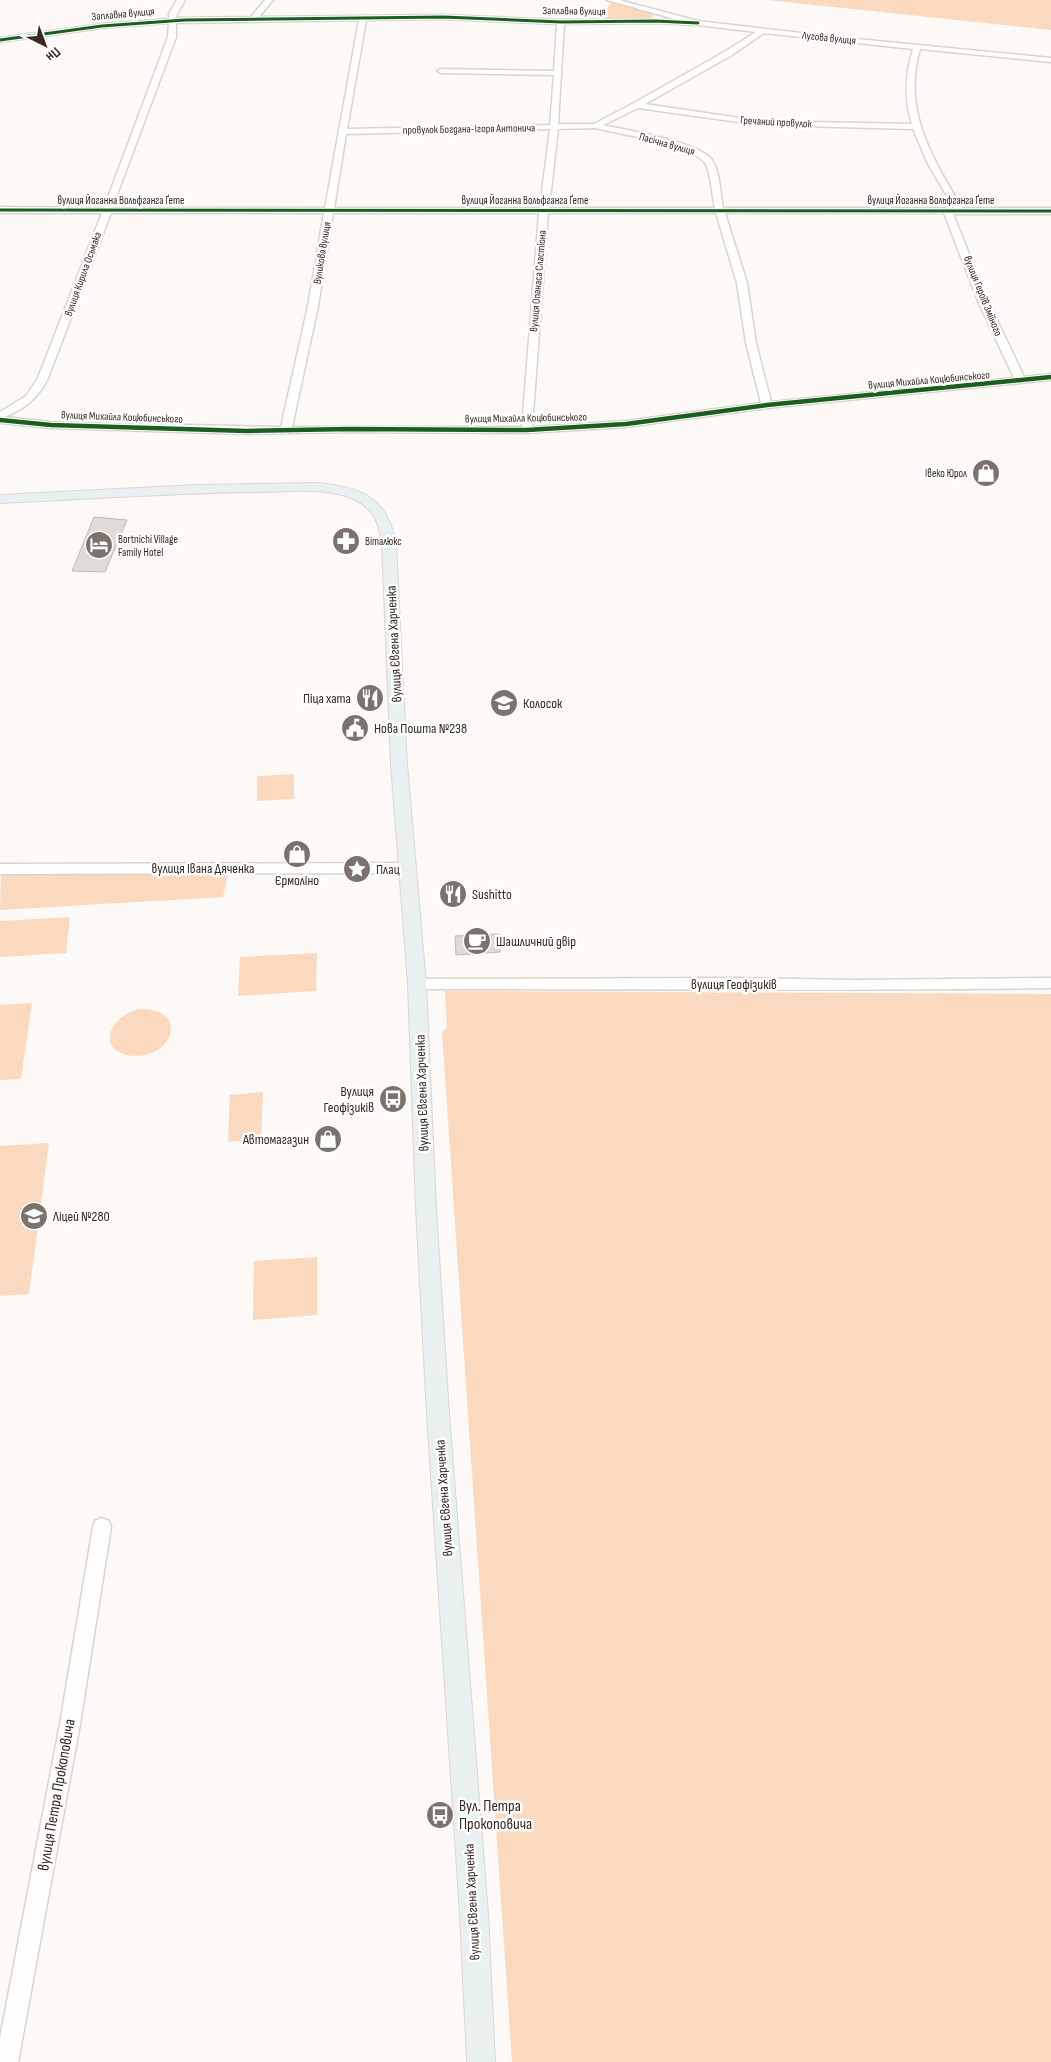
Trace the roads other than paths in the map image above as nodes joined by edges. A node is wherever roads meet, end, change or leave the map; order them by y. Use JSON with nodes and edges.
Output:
{"nodes":[{"id":1,"x":181,"y":0,"type":"edge"},
{"id":2,"x":269,"y":0,"type":"edge"},
{"id":3,"x":611,"y":0,"type":"edge"},
{"id":4,"x":363,"y":17,"type":"junction"},
{"id":5,"x":254,"y":18,"type":"junction"},
{"id":6,"x":173,"y":20,"type":"junction"},
{"id":7,"x":561,"y":22,"type":"junction"},
{"id":8,"x":698,"y":23,"type":"junction"},
{"id":9,"x":762,"y":31,"type":"junction"},
{"id":10,"x":4,"y":42,"type":"edge"},
{"id":11,"x":917,"y":47,"type":"junction"},
{"id":12,"x":1051,"y":60,"type":"edge"},
{"id":13,"x":440,"y":71,"type":"dead end"},
{"id":14,"x":558,"y":73,"type":"junction"},
{"id":15,"x":637,"y":105,"type":"junction"},
{"id":16,"x":554,"y":126,"type":"junction"},
{"id":17,"x":595,"y":126,"type":"junction"},
{"id":18,"x":916,"y":127,"type":"junction"},
{"id":19,"x":342,"y":132,"type":"junction"},
{"id":20,"x":719,"y":209,"type":"junction"},
{"id":21,"x":0,"y":210,"type":"edge"},
{"id":22,"x":108,"y":210,"type":"junction"},
{"id":23,"x":328,"y":210,"type":"junction"},
{"id":24,"x":544,"y":210,"type":"junction"},
{"id":25,"x":947,"y":210,"type":"junction"},
{"id":26,"x":959,"y":210,"type":"junction"},
{"id":27,"x":1051,"y":211,"type":"edge"},
{"id":28,"x":1051,"y":377,"type":"edge"},
{"id":29,"x":1021,"y":381,"type":"junction"},
{"id":30,"x":767,"y":405,"type":"junction"},
{"id":31,"x":0,"y":416,"type":"edge"},
{"id":32,"x":0,"y":420,"type":"edge"},
{"id":33,"x":286,"y":430,"type":"junction"},
{"id":34,"x":527,"y":430,"type":"junction"},
{"id":35,"x":0,"y":499,"type":"edge"},
{"id":36,"x":0,"y":868,"type":"edge"},
{"id":37,"x":407,"y":868,"type":"junction"},
{"id":38,"x":1051,"y":983,"type":"edge"},
{"id":39,"x":417,"y":984,"type":"junction"},
{"id":40,"x":102,"y":1527,"type":"dead end"},
{"id":41,"x":7,"y":2020,"type":"edge"},
{"id":42,"x":7,"y":2062,"type":"edge"},
{"id":43,"x":481,"y":2062,"type":"edge"}],
"edges":[{"from":1,"to":6,"type":"street","name":"вулиця Кирила Осьмака"},
{"from":2,"to":5,"type":"street"},
{"from":3,"to":8,"type":"street","name":"Лугова вулиця"},
{"from":4,"to":5,"type":"street","name":"Заплавна вулиця"},
{"from":4,"to":7,"type":"street","name":"Заплавна вулиця"},
{"from":4,"to":19,"type":"street","name":"Вуликова вулиця"},
{"from":5,"to":6,"type":"street","name":"Заплавна вулиця"},
{"from":6,"to":10,"type":"street","name":"Заплавна вулиця"},
{"from":6,"to":22,"type":"street","name":"вулиця Кирила Осьмака"},
{"from":7,"to":8,"type":"street","name":"Заплавна вулиця"},
{"from":7,"to":14,"type":"street","name":"вулиця Опанаса Сластіона"},
{"from":8,"to":9,"type":"street","name":"Лугова вулиця"},
{"from":9,"to":11,"type":"street","name":"Лугова вулиця"},
{"from":9,"to":15,"type":"street"},
{"from":11,"to":12,"type":"street","name":"Лугова вулиця"},
{"from":11,"to":18,"type":"street"},
{"from":13,"to":14,"type":"street"},
{"from":14,"to":16,"type":"street","name":"вулиця Опанаса Сластіона"},
{"from":15,"to":17,"type":"street"},
{"from":15,"to":18,"type":"street","name":"Гречаний провулок"},
{"from":16,"to":17,"type":"street","name":"провулок Богдана-Ігоря Антонича"},
{"from":16,"to":19,"type":"street","name":"провулок Богдана-Ігоря Антонича"},
{"from":16,"to":24,"type":"street","name":"вулиця Опанаса Сластіона"},
{"from":17,"to":20,"type":"street","name":"Пасічна вулиця"},
{"from":18,"to":26,"type":"street"},
{"from":19,"to":23,"type":"street","name":"Вуликова вулиця"},
{"from":20,"to":24,"type":"street","name":"вулиця Йоганна Вольфганга Ґете"},
{"from":20,"to":25,"type":"street","name":"вулиця Йоганна Вольфганга Ґете"},
{"from":20,"to":30,"type":"street","name":"Пасічна вулиця"},
{"from":21,"to":22,"type":"street","name":"вулиця Йоганна Вольфганга Ґете"},
{"from":22,"to":23,"type":"street","name":"вулиця Йоганна Вольфганга Ґете"},
{"from":22,"to":31,"type":"street","name":"вулиця Кирила Осьмака"},
{"from":23,"to":24,"type":"street","name":"вулиця Йоганна Вольфганга Ґете"},
{"from":23,"to":33,"type":"street","name":"Вуликова вулиця"},
{"from":24,"to":34,"type":"street","name":"вулиця Опанаса Сластіона"},
{"from":25,"to":26,"type":"street","name":"вулиця Йоганна Вольфганга Ґете"},
{"from":25,"to":29,"type":"street","name":"вулиця Героїв Зміїного"},
{"from":26,"to":27,"type":"street","name":"вулиця Йоганна Вольфганга Ґете"},
{"from":28,"to":29,"type":"street","name":"вулиця Михайла Коцюбинського"},
{"from":29,"to":30,"type":"street","name":"вулиця Михайла Коцюбинського"},
{"from":30,"to":34,"type":"street","name":"вулиця Михайла Коцюбинського"},
{"from":32,"to":33,"type":"street","name":"вулиця Михайла Коцюбинського"},
{"from":33,"to":34,"type":"street","name":"вулиця Михайла Коцюбинського"},
{"from":35,"to":37,"type":"main road","name":"вулиця Євгена Харченка"},
{"from":36,"to":37,"type":"street","name":"вулиця Івана Дяченка"},
{"from":37,"to":39,"type":"main road","name":"вулиця Євгена Харченка"},
{"from":38,"to":39,"type":"street","name":"вулиця Геофізиків"},
{"from":39,"to":43,"type":"main road","name":"вулиця Євгена Харченка"},
{"from":40,"to":41,"type":"street","name":"вулиця Петра Прокоповича"},
{"from":41,"to":42,"type":"street","name":"вулиця Петра Прокоповича"}]}
